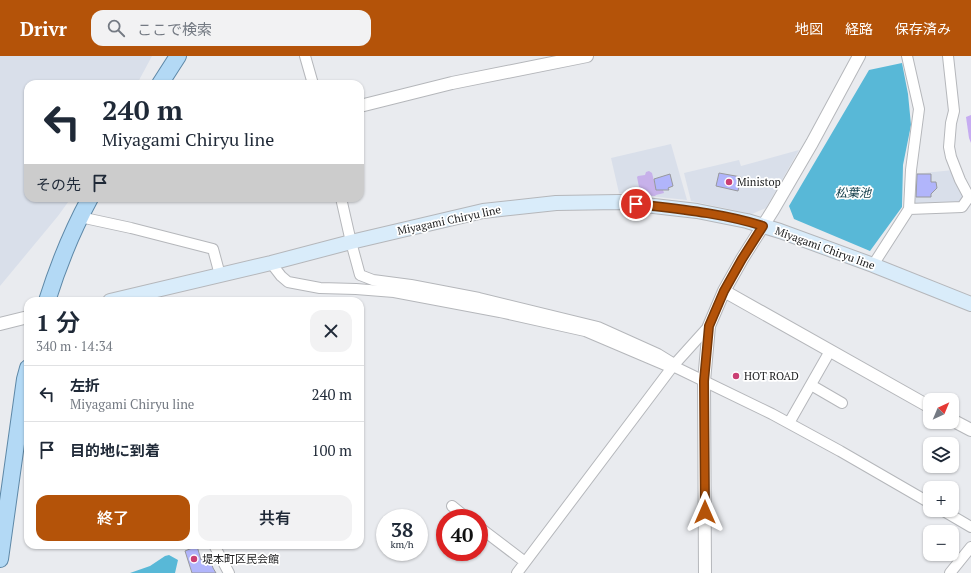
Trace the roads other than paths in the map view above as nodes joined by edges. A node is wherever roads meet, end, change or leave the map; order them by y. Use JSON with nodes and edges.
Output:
{"nodes":[{"id":1,"x":178,"y":56,"type":"edge"},
{"id":2,"x":587,"y":56,"type":"edge"},
{"id":3,"x":859,"y":56,"type":"edge"},
{"id":4,"x":907,"y":56,"type":"edge"},
{"id":5,"x":948,"y":56,"type":"edge"},
{"id":6,"x":307,"y":57,"type":"edge"},
{"id":7,"x":163,"y":80,"type":"edge"},
{"id":8,"x":312,"y":80,"type":"edge"},
{"id":9,"x":364,"y":105,"type":"edge"},
{"id":10,"x":88,"y":202,"type":"edge"},
{"id":11,"x":342,"y":202,"type":"edge"},
{"id":12,"x":909,"y":208,"type":"junction"},
{"id":13,"x":80,"y":217,"type":"junction"},
{"id":14,"x":763,"y":226,"type":"junction"},
{"id":15,"x":351,"y":242,"type":"junction"},
{"id":16,"x":271,"y":262,"type":"junction"},
{"id":17,"x":873,"y":265,"type":"junction"},
{"id":18,"x":220,"y":275,"type":"junction"},
{"id":19,"x":724,"y":291,"type":"junction"},
{"id":20,"x":48,"y":297,"type":"edge"},
{"id":21,"x":127,"y":297,"type":"edge"},
{"id":22,"x":971,"y":304,"type":"edge"},
{"id":23,"x":24,"y":318,"type":"edge"},
{"id":24,"x":0,"y":324,"type":"edge"},
{"id":25,"x":709,"y":326,"type":"junction"},
{"id":26,"x":830,"y":351,"type":"junction"},
{"id":27,"x":673,"y":366,"type":"junction"},
{"id":28,"x":704,"y":381,"type":"junction"},
{"id":29,"x":811,"y":385,"type":"junction"},
{"id":30,"x":24,"y":386,"type":"edge"},
{"id":31,"x":842,"y":403,"type":"dead end"},
{"id":32,"x":923,"y":403,"type":"edge"},
{"id":33,"x":789,"y":423,"type":"junction"},
{"id":34,"x":959,"y":424,"type":"edge"},
{"id":35,"x":971,"y":430,"type":"edge"},
{"id":36,"x":923,"y":499,"type":"edge"},
{"id":37,"x":452,"y":506,"type":"dead end"},
{"id":38,"x":456,"y":509,"type":"edge"},
{"id":39,"x":954,"y":517,"type":"edge"},
{"id":40,"x":2,"y":523,"type":"edge"},
{"id":41,"x":971,"y":527,"type":"edge"},
{"id":42,"x":488,"y":534,"type":"edge"},
{"id":43,"x":971,"y":547,"type":"edge"},
{"id":44,"x":216,"y":549,"type":"edge"},
{"id":45,"x":0,"y":559,"type":"edge"},
{"id":46,"x":525,"y":562,"type":"junction"},
{"id":47,"x":229,"y":573,"type":"edge"},
{"id":48,"x":517,"y":573,"type":"edge"},
{"id":49,"x":705,"y":573,"type":"edge"},
{"id":50,"x":950,"y":573,"type":"edge"}],
"edges":[{"from":1,"to":7,"type":"main road"},
{"from":2,"to":9,"type":"street"},
{"from":3,"to":14,"type":"street"},
{"from":4,"to":12,"type":"street"},
{"from":5,"to":12,"type":"street"},
{"from":6,"to":8,"type":"street"},
{"from":10,"to":13,"type":"main road"},
{"from":11,"to":15,"type":"street"},
{"from":12,"to":17,"type":"street"},
{"from":13,"to":18,"type":"street"},
{"from":13,"to":20,"type":"main road"},
{"from":14,"to":15,"type":"main road","name":"Miyagami Chiryu line"},
{"from":14,"to":17,"type":"main road","name":"Miyagami Chiryu line"},
{"from":14,"to":19,"type":"street"},
{"from":15,"to":16,"type":"main road","name":"Miyagami Chiryu line"},
{"from":15,"to":27,"type":"street"},
{"from":16,"to":18,"type":"main road","name":"Miyagami Chiryu line"},
{"from":16,"to":27,"type":"street"},
{"from":17,"to":22,"type":"main road","name":"Miyagami Chiryu line"},
{"from":18,"to":21,"type":"main road","name":"Miyagami Chiryu line"},
{"from":19,"to":25,"type":"street"},
{"from":19,"to":26,"type":"street"},
{"from":23,"to":24,"type":"street"},
{"from":25,"to":27,"type":"street"},
{"from":25,"to":28,"type":"street"},
{"from":26,"to":29,"type":"street"},
{"from":26,"to":32,"type":"street"},
{"from":27,"to":28,"type":"street"},
{"from":27,"to":46,"type":"street"},
{"from":28,"to":33,"type":"street"},
{"from":28,"to":49,"type":"street"},
{"from":29,"to":31,"type":"street"},
{"from":29,"to":33,"type":"street"},
{"from":30,"to":40,"type":"main road"},
{"from":33,"to":36,"type":"street"},
{"from":34,"to":35,"type":"street"},
{"from":37,"to":38,"type":"street"},
{"from":39,"to":41,"type":"street"},
{"from":40,"to":45,"type":"main road"},
{"from":42,"to":46,"type":"street"},
{"from":43,"to":50,"type":"street"},
{"from":44,"to":47,"type":"street"},
{"from":46,"to":48,"type":"street"}]}
